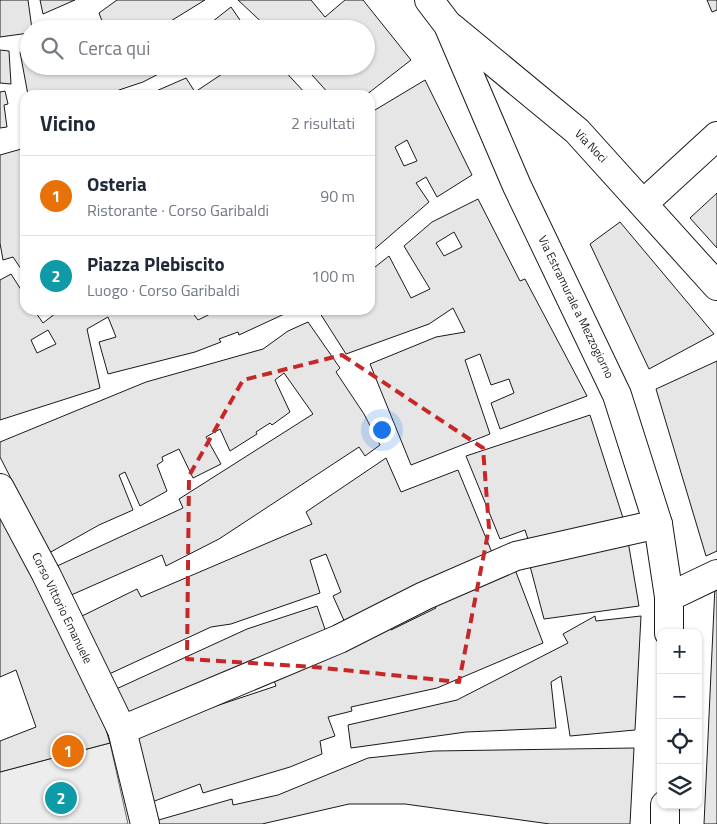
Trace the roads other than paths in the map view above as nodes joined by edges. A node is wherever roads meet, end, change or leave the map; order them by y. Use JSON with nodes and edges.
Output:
{"nodes":[{"id":1,"x":428,"y":0,"type":"edge"},
{"id":2,"x":448,"y":25,"type":"junction"},
{"id":3,"x":717,"y":136,"type":"edge"},
{"id":4,"x":644,"y":203,"type":"junction"},
{"id":5,"x":717,"y":286,"type":"edge"},
{"id":6,"x":0,"y":488,"type":"edge"},
{"id":7,"x":658,"y":524,"type":"junction"},
{"id":8,"x":717,"y":574,"type":"edge"},
{"id":9,"x":669,"y":597,"type":"junction"},
{"id":10,"x":669,"y":629,"type":"edge"},
{"id":11,"x":122,"y":730,"type":"junction"},
{"id":12,"x":665,"y":809,"type":"edge"},
{"id":13,"x":145,"y":824,"type":"edge"},
{"id":14,"x":665,"y":824,"type":"edge"}],
"edges":[{"from":1,"to":2,"type":"street","name":"Via Estramurale a Mezzogiorno"},
{"from":2,"to":4,"type":"street","name":"Via Noci"},
{"from":2,"to":7,"type":"street","name":"Via Estramurale a Mezzogiorno"},
{"from":3,"to":4,"type":"street"},
{"from":4,"to":5,"type":"street","name":"Via Noci"},
{"from":6,"to":11,"type":"street","name":"Corso Vittorio Emanuele"},
{"from":7,"to":9,"type":"street","name":"Via Estramurale a Mezzogiorno"},
{"from":7,"to":11,"type":"street"},
{"from":8,"to":9,"type":"street"},
{"from":9,"to":10,"type":"street","name":"Via Estramurale a Mezzogiorno"},
{"from":11,"to":13,"type":"street","name":"Corso Vittorio Emanuele"},
{"from":12,"to":14,"type":"street"}]}
